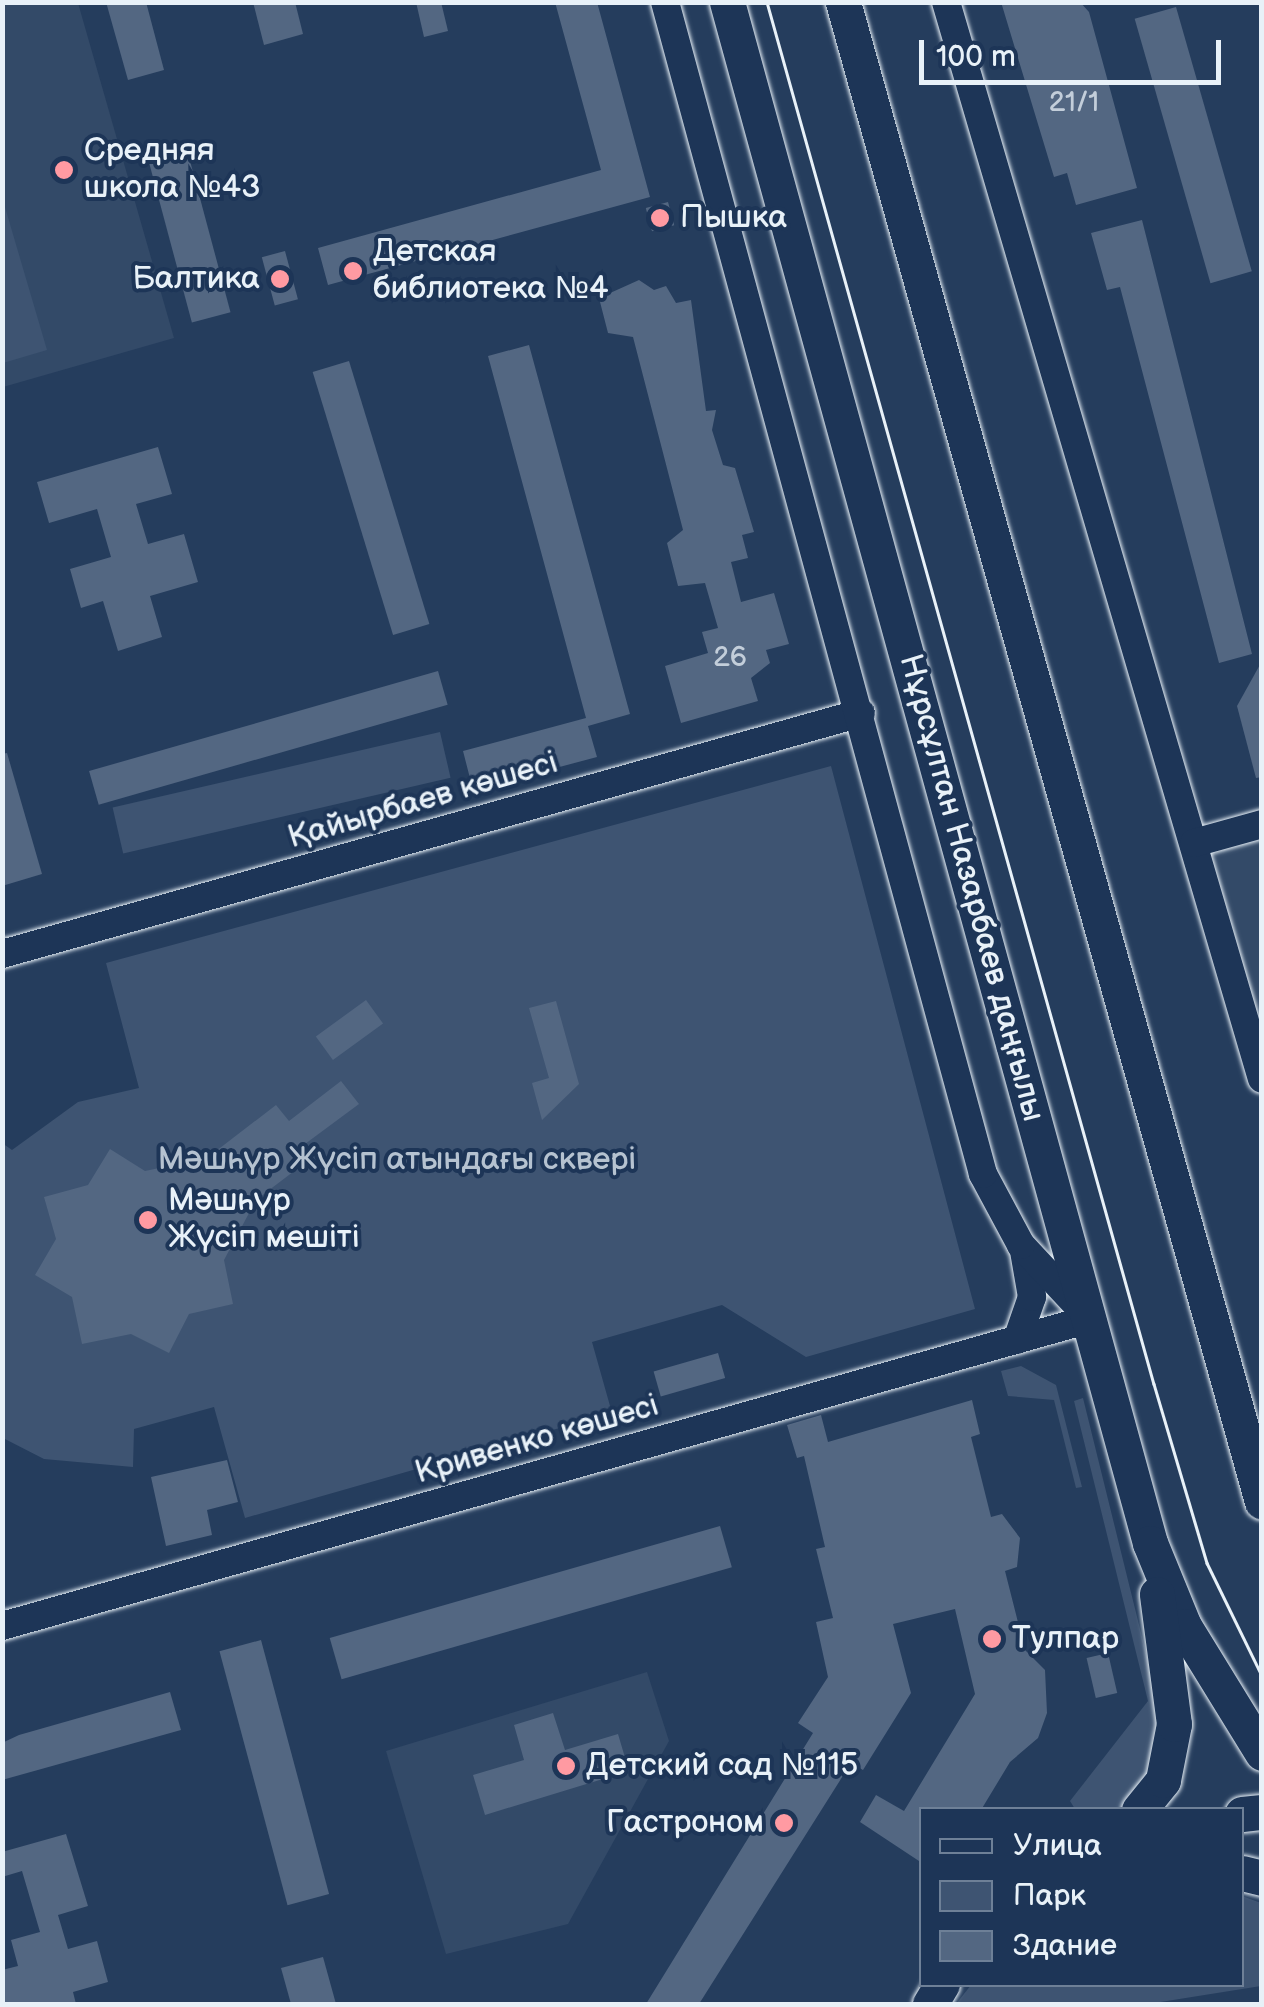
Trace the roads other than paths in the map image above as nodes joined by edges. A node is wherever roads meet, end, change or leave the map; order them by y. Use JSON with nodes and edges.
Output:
{"nodes":[{"id":1,"x":664,"y":2,"type":"edge"},
{"id":2,"x":727,"y":2,"type":"edge"},
{"id":3,"x":843,"y":2,"type":"edge"},
{"id":4,"x":946,"y":2,"type":"edge"},
{"id":5,"x":862,"y":714,"type":"junction"},
{"id":6,"x":1262,"y":824,"type":"edge"},
{"id":7,"x":1194,"y":843,"type":"junction"},
{"id":8,"x":2,"y":954,"type":"edge"},
{"id":9,"x":1262,"y":1079,"type":"edge"},
{"id":10,"x":1021,"y":1245,"type":"junction"},
{"id":11,"x":1090,"y":1319,"type":"junction"},
{"id":12,"x":1017,"y":1340,"type":"junction"},
{"id":13,"x":1262,"y":1502,"type":"edge"},
{"id":14,"x":1150,"y":1543,"type":"junction"},
{"id":15,"x":2,"y":1626,"type":"edge"},
{"id":16,"x":1262,"y":1753,"type":"edge"},
{"id":17,"x":1142,"y":1807,"type":"edge"}],
"edges":[{"from":1,"to":5,"type":"street"},
{"from":2,"to":11,"type":"main road","name":"Нұрсұлтан Назарбаев даңғылы"},
{"from":3,"to":13,"type":"main road"},
{"from":4,"to":7,"type":"street"},
{"from":5,"to":8,"type":"street","name":"Қайырбаев көшесі"},
{"from":5,"to":10,"type":"street"},
{"from":6,"to":7,"type":"street"},
{"from":7,"to":9,"type":"street"},
{"from":10,"to":11,"type":"street"},
{"from":10,"to":12,"type":"street"},
{"from":11,"to":12,"type":"street","name":"Кривенко көшесі"},
{"from":11,"to":14,"type":"main road","name":"Нұрсұлтан Назарбаев даңғылы"},
{"from":12,"to":15,"type":"street","name":"Кривенко көшесі"},
{"from":14,"to":16,"type":"main road","name":"Нұрсұлтан Назарбаев даңғылы"},
{"from":14,"to":17,"type":"main road"}]}
